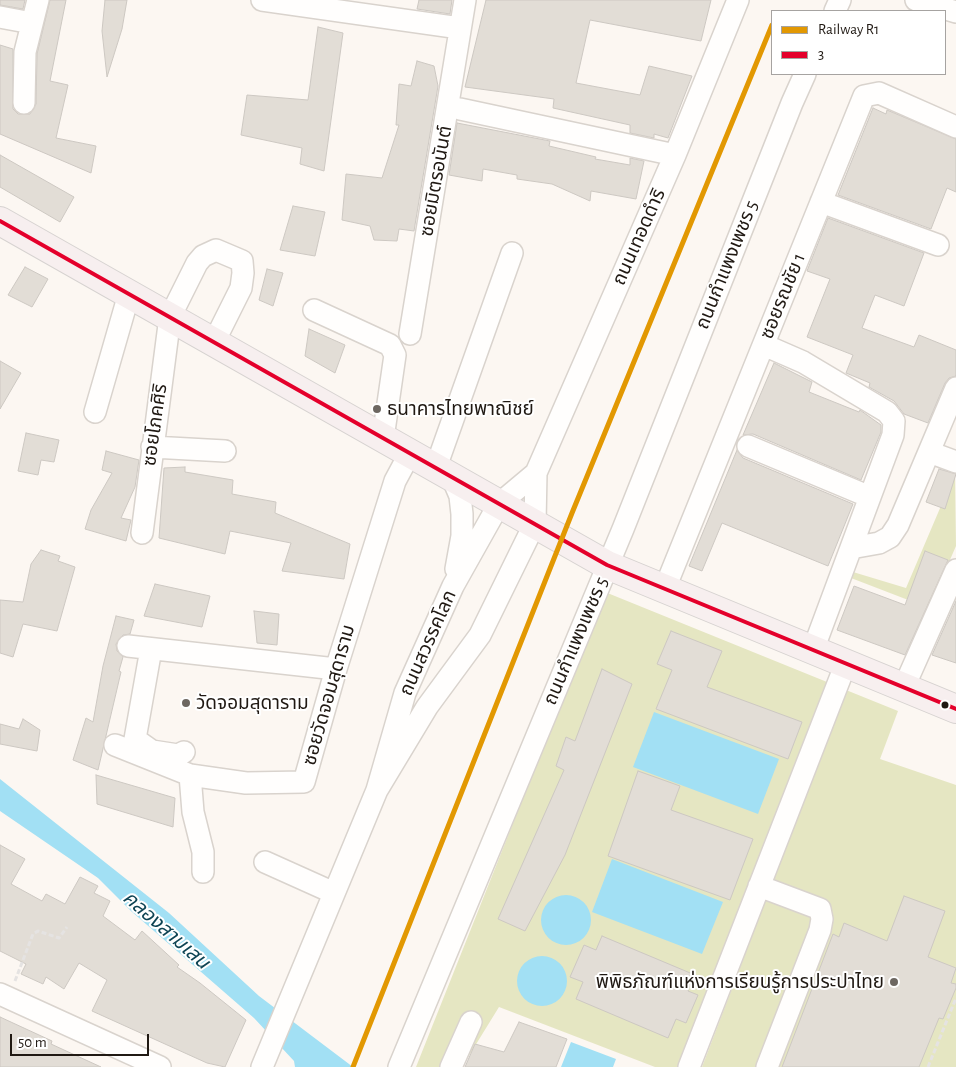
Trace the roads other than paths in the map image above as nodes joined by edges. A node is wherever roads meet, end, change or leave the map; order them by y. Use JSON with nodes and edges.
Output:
{"nodes":[{"id":1,"x":38,"y":0,"type":"edge"},
{"id":2,"x":262,"y":0,"type":"edge"},
{"id":3,"x":465,"y":0,"type":"edge"},
{"id":4,"x":738,"y":0,"type":"edge"},
{"id":5,"x":916,"y":0,"type":"edge"},
{"id":6,"x":956,"y":12,"type":"edge"},
{"id":7,"x":0,"y":17,"type":"edge"},
{"id":8,"x":32,"y":23,"type":"junction"},
{"id":9,"x":460,"y":28,"type":"junction"},
{"id":10,"x":805,"y":75,"type":"edge"},
{"id":11,"x":24,"y":103,"type":"dead end"},
{"id":12,"x":460,"y":109,"type":"dead end"},
{"id":13,"x":956,"y":127,"type":"edge"},
{"id":14,"x":675,"y":155,"type":"junction"},
{"id":15,"x":820,"y":202,"type":"junction"},
{"id":16,"x":0,"y":221,"type":"edge"},
{"id":17,"x":938,"y":244,"type":"dead end"},
{"id":18,"x":512,"y":253,"type":"dead end"},
{"id":19,"x":129,"y":294,"type":"junction"},
{"id":20,"x":314,"y":310,"type":"dead end"},
{"id":21,"x":170,"y":317,"type":"junction"},
{"id":22,"x":410,"y":334,"type":"dead end"},
{"id":23,"x":214,"y":342,"type":"junction"},
{"id":24,"x":764,"y":345,"type":"junction"},
{"id":25,"x":956,"y":388,"type":"edge"},
{"id":26,"x":94,"y":412,"type":"dead end"},
{"id":27,"x":382,"y":438,"type":"junction"},
{"id":28,"x":748,"y":446,"type":"dead end"},
{"id":29,"x":152,"y":447,"type":"junction"},
{"id":30,"x":225,"y":451,"type":"dead end"},
{"id":31,"x":929,"y":452,"type":"junction"},
{"id":32,"x":410,"y":453,"type":"junction"},
{"id":33,"x":956,"y":462,"type":"edge"},
{"id":34,"x":444,"y":472,"type":"junction"},
{"id":35,"x":536,"y":473,"type":"junction"},
{"id":36,"x":870,"y":497,"type":"junction"},
{"id":37,"x":499,"y":504,"type":"junction"},
{"id":38,"x":536,"y":523,"type":"junction"},
{"id":39,"x":142,"y":533,"type":"dead end"},
{"id":40,"x":851,"y":548,"type":"junction"},
{"id":41,"x":608,"y":565,"type":"junction"},
{"id":42,"x":956,"y":570,"type":"edge"},
{"id":43,"x":453,"y":586,"type":"junction"},
{"id":44,"x":665,"y":588,"type":"junction"},
{"id":45,"x":128,"y":646,"type":"dead end"},
{"id":46,"x":151,"y":649,"type":"junction"},
{"id":47,"x":813,"y":650,"type":"junction"},
{"id":48,"x":846,"y":663,"type":"junction"},
{"id":49,"x":336,"y":668,"type":"junction"},
{"id":50,"x":904,"y":688,"type":"junction"},
{"id":51,"x":956,"y":709,"type":"edge"},
{"id":52,"x":115,"y":745,"type":"dead end"},
{"id":53,"x":184,"y":752,"type":"dead end"},
{"id":54,"x":190,"y":775,"type":"junction"},
{"id":55,"x":377,"y":790,"type":"junction"},
{"id":56,"x":265,"y":862,"type":"dead end"},
{"id":57,"x":203,"y":872,"type":"dead end"},
{"id":58,"x":759,"y":886,"type":"junction"},
{"id":59,"x":334,"y":894,"type":"junction"},
{"id":60,"x":4,"y":996,"type":"edge"},
{"id":61,"x":471,"y":1022,"type":"dead end"},
{"id":62,"x":160,"y":1067,"type":"edge"},
{"id":63,"x":262,"y":1067,"type":"edge"},
{"id":64,"x":399,"y":1067,"type":"edge"},
{"id":65,"x":451,"y":1067,"type":"edge"},
{"id":66,"x":689,"y":1067,"type":"edge"},
{"id":67,"x":766,"y":1067,"type":"edge"}],
"edges":[{"from":1,"to":8,"type":"street"},
{"from":2,"to":9,"type":"street"},
{"from":3,"to":9,"type":"street","name":"ซอยมิตรอนันต์"},
{"from":4,"to":14,"type":"street","name":"ถนนเทอดดำริ"},
{"from":5,"to":6,"type":"street"},
{"from":7,"to":8,"type":"street"},
{"from":8,"to":11,"type":"street"},
{"from":9,"to":22,"type":"street","name":"ซอยมิตรอนันต์"},
{"from":10,"to":41,"type":"street","name":"ถนนกำแพงเพชร 5"},
{"from":12,"to":14,"type":"street"},
{"from":13,"to":15,"type":"street","name":"ซอยรณชัย 1"},
{"from":14,"to":35,"type":"street","name":"ถนนเทอดดำริ"},
{"from":15,"to":17,"type":"street"},
{"from":15,"to":24,"type":"street","name":"ซอยรณชัย 1"},
{"from":16,"to":19,"type":"main road"},
{"from":18,"to":34,"type":"street"},
{"from":19,"to":21,"type":"main road"},
{"from":19,"to":26,"type":"street"},
{"from":20,"to":27,"type":"street"},
{"from":21,"to":23,"type":"main road"},
{"from":21,"to":23,"type":"street","name":"ซอยโภคศิริ"},
{"from":21,"to":29,"type":"street","name":"ซอยโภคศิริ"},
{"from":23,"to":27,"type":"main road"},
{"from":24,"to":36,"type":"street"},
{"from":24,"to":44,"type":"street","name":"ซอยรณชัย 1"},
{"from":25,"to":31,"type":"street"},
{"from":27,"to":32,"type":"main road"},
{"from":28,"to":36,"type":"street"},
{"from":29,"to":30,"type":"street"},
{"from":29,"to":39,"type":"street","name":"ซอยโภคศิริ"},
{"from":31,"to":33,"type":"street"},
{"from":31,"to":40,"type":"street"},
{"from":32,"to":34,"type":"main road"},
{"from":32,"to":49,"type":"street","name":"ซอยวัดจอมสุดาราม"},
{"from":34,"to":37,"type":"main road"},
{"from":34,"to":43,"type":"street"},
{"from":35,"to":37,"type":"street","name":"ถนนเทอดดำริ"},
{"from":35,"to":38,"type":"street","name":"ถนนเทอดดำริ"},
{"from":36,"to":40,"type":"street"},
{"from":37,"to":38,"type":"main road"},
{"from":37,"to":43,"type":"street","name":"ถนนสวรรคโลก"},
{"from":38,"to":41,"type":"main road"},
{"from":38,"to":55,"type":"street","name":"ถนนสวรรคโลก"},
{"from":40,"to":47,"type":"street"},
{"from":41,"to":44,"type":"main road"},
{"from":41,"to":64,"type":"street","name":"ถนนกำแพงเพชร 5"},
{"from":42,"to":50,"type":"street"},
{"from":43,"to":55,"type":"street","name":"ถนนสวรรคโลก"},
{"from":44,"to":47,"type":"main road"},
{"from":45,"to":46,"type":"street"},
{"from":46,"to":49,"type":"street"},
{"from":46,"to":53,"type":"street"},
{"from":47,"to":48,"type":"main road"},
{"from":48,"to":50,"type":"main road"},
{"from":48,"to":58,"type":"street"},
{"from":49,"to":54,"type":"street","name":"ซอยวัดจอมสุดาราม"},
{"from":50,"to":51,"type":"main road"},
{"from":52,"to":54,"type":"street","name":"ซอยวัดจอมสุดาราม"},
{"from":54,"to":57,"type":"street"},
{"from":55,"to":59,"type":"street","name":"ถนนสวรรคโลก"},
{"from":56,"to":59,"type":"street"},
{"from":58,"to":66,"type":"street"},
{"from":58,"to":67,"type":"street"},
{"from":59,"to":63,"type":"street","name":"ถนนสวรรคโลก"},
{"from":60,"to":62,"type":"street"},
{"from":61,"to":65,"type":"street"}]}
